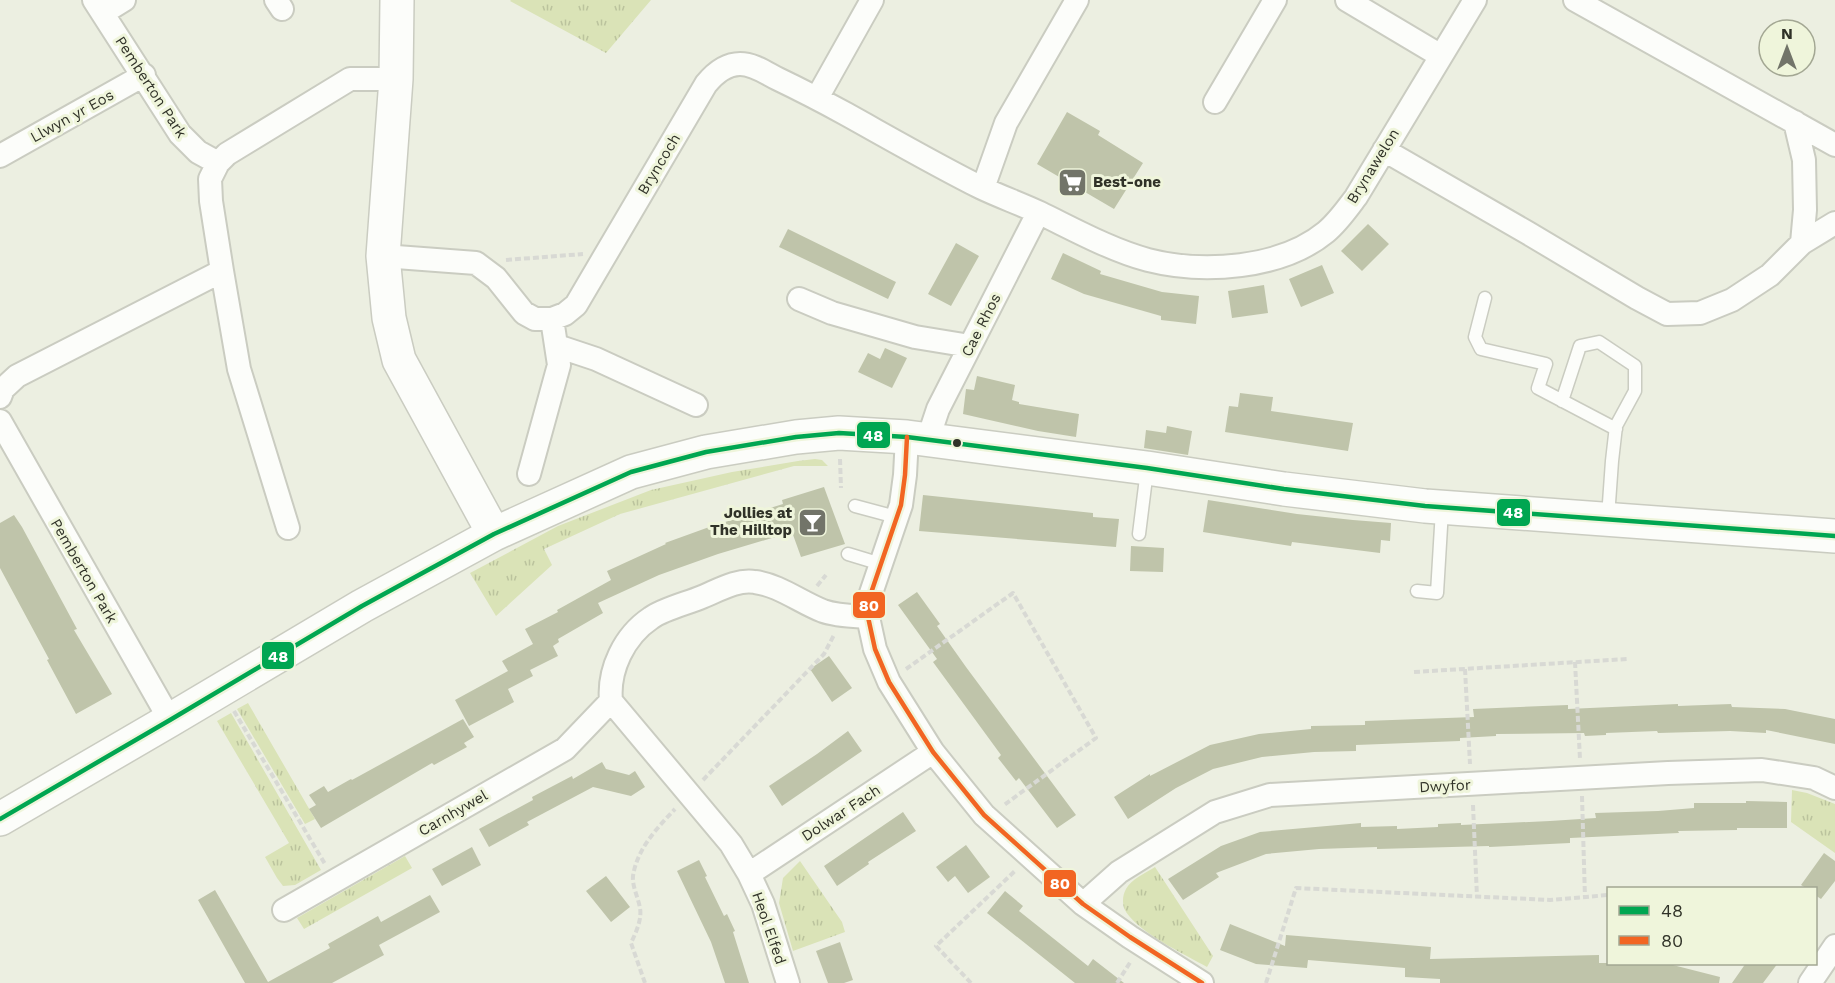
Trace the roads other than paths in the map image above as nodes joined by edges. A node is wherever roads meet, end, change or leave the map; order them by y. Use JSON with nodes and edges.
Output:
{"nodes":[{"id":1,"x":124,"y":0,"type":"edge"},
{"id":2,"x":397,"y":0,"type":"edge"},
{"id":3,"x":872,"y":0,"type":"edge"},
{"id":4,"x":1077,"y":0,"type":"edge"},
{"id":5,"x":1275,"y":0,"type":"edge"},
{"id":6,"x":1347,"y":0,"type":"edge"},
{"id":7,"x":1475,"y":0,"type":"edge"},
{"id":8,"x":1575,"y":0,"type":"edge"},
{"id":9,"x":99,"y":6,"type":"edge"},
{"id":10,"x":1441,"y":56,"type":"junction"},
{"id":11,"x":144,"y":75,"type":"junction"},
{"id":12,"x":396,"y":80,"type":"junction"},
{"id":13,"x":817,"y":98,"type":"junction"},
{"id":14,"x":1215,"y":102,"type":"dead end"},
{"id":15,"x":1795,"y":122,"type":"junction"},
{"id":16,"x":1835,"y":145,"type":"edge"},
{"id":17,"x":1384,"y":150,"type":"junction"},
{"id":18,"x":0,"y":156,"type":"edge"},
{"id":19,"x":218,"y":163,"type":"junction"},
{"id":20,"x":983,"y":188,"type":"junction"},
{"id":21,"x":1038,"y":213,"type":"junction"},
{"id":22,"x":1835,"y":223,"type":"edge"},
{"id":23,"x":1802,"y":243,"type":"junction"},
{"id":24,"x":383,"y":256,"type":"junction"},
{"id":25,"x":222,"y":271,"type":"junction"},
{"id":26,"x":1485,"y":298,"type":"dead end"},
{"id":27,"x":799,"y":299,"type":"dead end"},
{"id":28,"x":552,"y":319,"type":"junction"},
{"id":29,"x":557,"y":346,"type":"junction"},
{"id":30,"x":970,"y":346,"type":"junction"},
{"id":31,"x":0,"y":396,"type":"edge"},
{"id":32,"x":1562,"y":401,"type":"junction"},
{"id":33,"x":696,"y":405,"type":"dead end"},
{"id":34,"x":0,"y":422,"type":"edge"},
{"id":35,"x":1616,"y":429,"type":"junction"},
{"id":36,"x":917,"y":438,"type":"junction"},
{"id":37,"x":1147,"y":468,"type":"junction"},
{"id":38,"x":529,"y":474,"type":"dead end"},
{"id":39,"x":855,"y":506,"type":"dead end"},
{"id":40,"x":1443,"y":507,"type":"junction"},
{"id":41,"x":896,"y":517,"type":"junction"},
{"id":42,"x":1608,"y":520,"type":"junction"},
{"id":43,"x":288,"y":528,"type":"dead end"},
{"id":44,"x":494,"y":534,"type":"junction"},
{"id":45,"x":1139,"y":534,"type":"dead end"},
{"id":46,"x":1835,"y":536,"type":"edge"},
{"id":47,"x":848,"y":554,"type":"dead end"},
{"id":48,"x":880,"y":564,"type":"junction"},
{"id":49,"x":1417,"y":591,"type":"dead end"},
{"id":50,"x":868,"y":617,"type":"junction"},
{"id":51,"x":611,"y":701,"type":"junction"},
{"id":52,"x":170,"y":720,"type":"junction"},
{"id":53,"x":933,"y":752,"type":"junction"},
{"id":54,"x":1835,"y":788,"type":"edge"},
{"id":55,"x":0,"y":819,"type":"edge"},
{"id":56,"x":750,"y":874,"type":"junction"},
{"id":57,"x":1083,"y":904,"type":"junction"},
{"id":58,"x":284,"y":910,"type":"dead end"},
{"id":59,"x":1835,"y":946,"type":"edge"},
{"id":60,"x":788,"y":983,"type":"edge"},
{"id":61,"x":1202,"y":983,"type":"edge"},
{"id":62,"x":1810,"y":983,"type":"edge"}],
"edges":[{"from":1,"to":9,"type":"street"},
{"from":2,"to":12,"type":"main road"},
{"from":3,"to":13,"type":"street"},
{"from":4,"to":20,"type":"street"},
{"from":5,"to":14,"type":"street"},
{"from":6,"to":10,"type":"street"},
{"from":7,"to":10,"type":"street","name":"Brynawelon"},
{"from":8,"to":15,"type":"street"},
{"from":9,"to":11,"type":"street","name":"Pemberton Park"},
{"from":10,"to":17,"type":"street","name":"Brynawelon"},
{"from":11,"to":18,"type":"street","name":"Llwyn yr Eos"},
{"from":11,"to":19,"type":"street","name":"Pemberton Park"},
{"from":12,"to":19,"type":"street"},
{"from":12,"to":24,"type":"main road"},
{"from":13,"to":20,"type":"street","name":"Bryncoch"},
{"from":13,"to":28,"type":"street","name":"Bryncoch"},
{"from":15,"to":16,"type":"street"},
{"from":15,"to":23,"type":"street"},
{"from":17,"to":21,"type":"street","name":"Brynawelon"},
{"from":17,"to":23,"type":"street"},
{"from":19,"to":25,"type":"street"},
{"from":20,"to":21,"type":"street","name":"Brynawelon"},
{"from":21,"to":30,"type":"street","name":"Cae Rhos"},
{"from":22,"to":23,"type":"street"},
{"from":24,"to":28,"type":"street"},
{"from":24,"to":44,"type":"main road"},
{"from":25,"to":31,"type":"street"},
{"from":25,"to":43,"type":"street"},
{"from":26,"to":32,"type":"lane"},
{"from":27,"to":30,"type":"street"},
{"from":28,"to":29,"type":"street"},
{"from":29,"to":33,"type":"street"},
{"from":29,"to":38,"type":"street"},
{"from":30,"to":36,"type":"street","name":"Cae Rhos"},
{"from":32,"to":35,"type":"lane"},
{"from":32,"to":35,"type":"lane"},
{"from":34,"to":52,"type":"street","name":"Pemberton Park"},
{"from":35,"to":42,"type":"lane"},
{"from":36,"to":37,"type":"main road"},
{"from":36,"to":41,"type":"street","name":"Cae Rhos"},
{"from":36,"to":44,"type":"main road"},
{"from":37,"to":40,"type":"main road"},
{"from":37,"to":45,"type":"lane"},
{"from":39,"to":41,"type":"lane"},
{"from":40,"to":42,"type":"main road"},
{"from":40,"to":49,"type":"lane"},
{"from":41,"to":48,"type":"street","name":"Cae Rhos"},
{"from":42,"to":46,"type":"main road"},
{"from":44,"to":52,"type":"main road"},
{"from":47,"to":48,"type":"lane"},
{"from":48,"to":50,"type":"street","name":"Cae Rhos"},
{"from":50,"to":51,"type":"street"},
{"from":50,"to":53,"type":"street"},
{"from":51,"to":56,"type":"street"},
{"from":51,"to":58,"type":"street","name":"Carnhywel"},
{"from":52,"to":55,"type":"main road"},
{"from":53,"to":56,"type":"street","name":"Dolwar Fach"},
{"from":53,"to":57,"type":"street"},
{"from":54,"to":57,"type":"street","name":"Dwyfor"},
{"from":56,"to":60,"type":"street","name":"Heol Elfed"},
{"from":57,"to":61,"type":"street"},
{"from":59,"to":62,"type":"street"}]}
